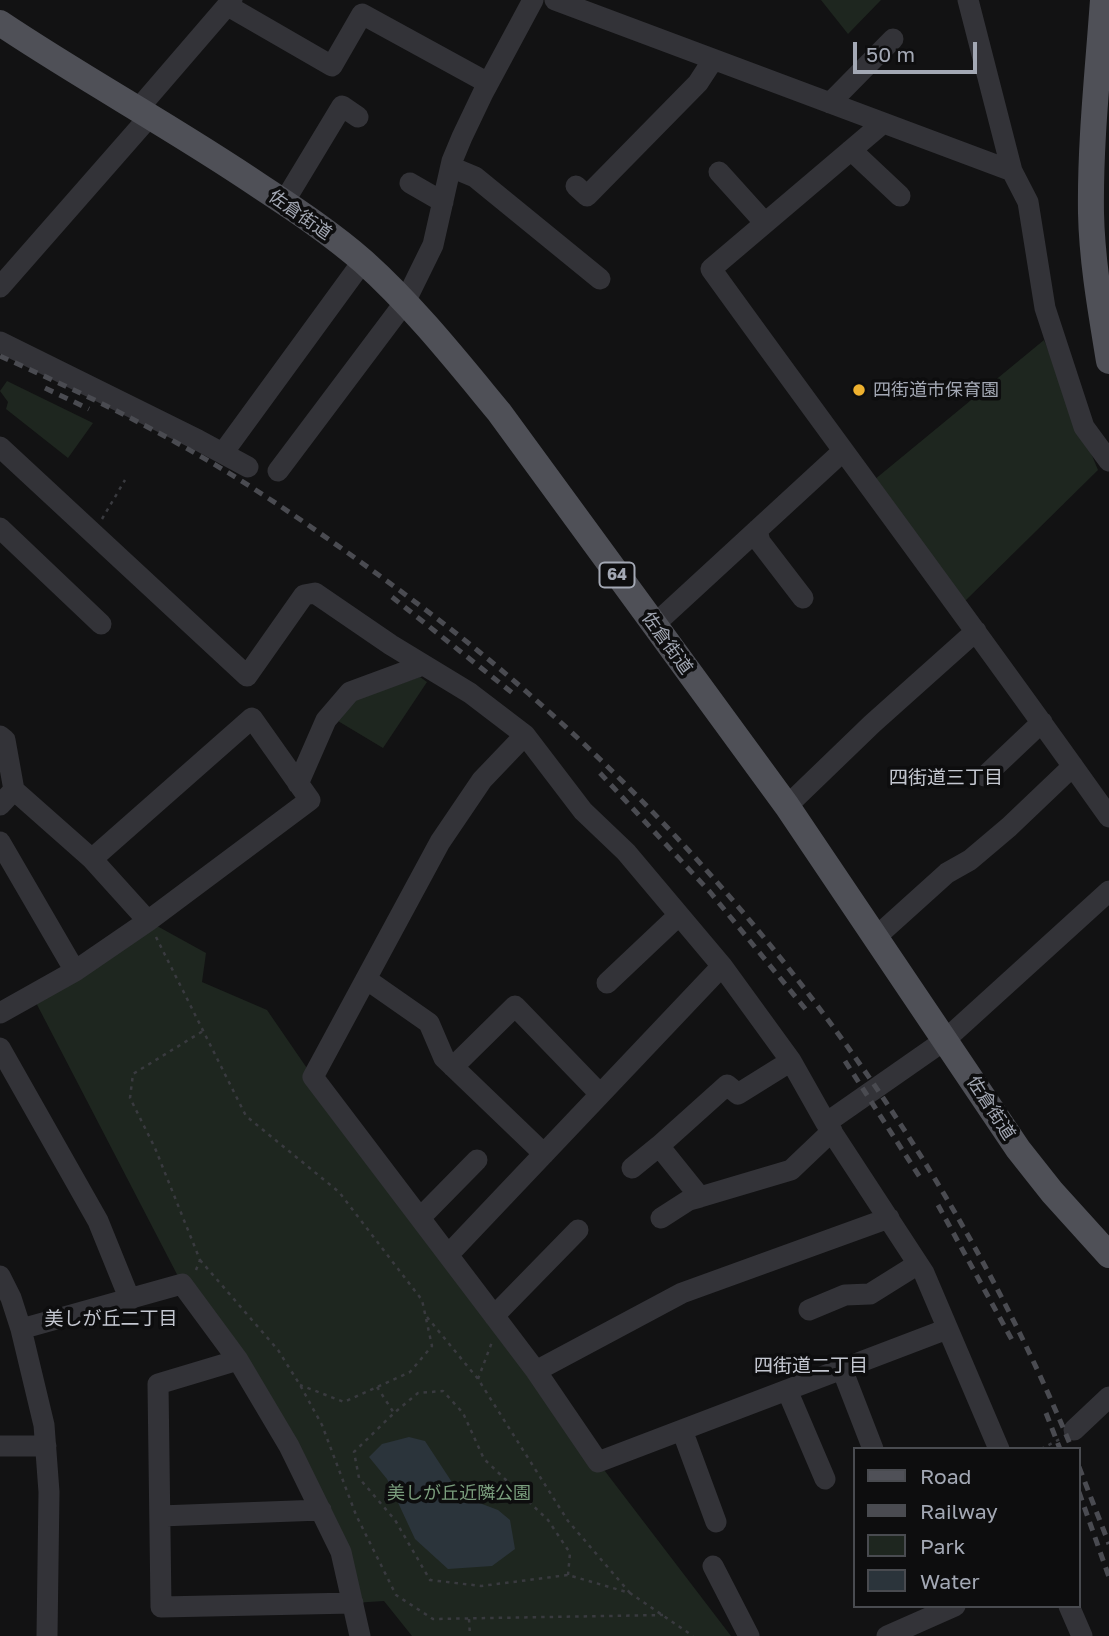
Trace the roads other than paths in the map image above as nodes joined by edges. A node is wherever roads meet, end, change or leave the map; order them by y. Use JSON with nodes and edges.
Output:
{"nodes":[{"id":1,"x":533,"y":0,"type":"edge"},
{"id":2,"x":555,"y":0,"type":"edge"},
{"id":3,"x":968,"y":0,"type":"edge"},
{"id":4,"x":1103,"y":0,"type":"edge"},
{"id":5,"x":230,"y":3,"type":"edge"},
{"id":6,"x":0,"y":23,"type":"edge"},
{"id":7,"x":893,"y":39,"type":"dead end"},
{"id":8,"x":713,"y":60,"type":"junction"},
{"id":9,"x":488,"y":83,"type":"junction"},
{"id":10,"x":830,"y":103,"type":"junction"},
{"id":11,"x":144,"y":113,"type":"junction"},
{"id":12,"x":358,"y":117,"type":"dead end"},
{"id":13,"x":883,"y":123,"type":"junction"},
{"id":14,"x":851,"y":150,"type":"junction"},
{"id":15,"x":451,"y":167,"type":"junction"},
{"id":16,"x":1012,"y":171,"type":"junction"},
{"id":17,"x":719,"y":172,"type":"dead end"},
{"id":18,"x":410,"y":183,"type":"dead end"},
{"id":19,"x":576,"y":186,"type":"dead end"},
{"id":20,"x":900,"y":196,"type":"dead end"},
{"id":21,"x":284,"y":202,"type":"junction"},
{"id":22,"x":443,"y":202,"type":"junction"},
{"id":23,"x":765,"y":223,"type":"junction"},
{"id":24,"x":363,"y":261,"type":"junction"},
{"id":25,"x":600,"y":279,"type":"dead end"},
{"id":26,"x":0,"y":287,"type":"edge"},
{"id":27,"x":1104,"y":294,"type":"edge"},
{"id":28,"x":405,"y":302,"type":"junction"},
{"id":29,"x":0,"y":342,"type":"edge"},
{"id":30,"x":1109,"y":361,"type":"edge"},
{"id":31,"x":228,"y":446,"type":"dead end"},
{"id":32,"x":0,"y":447,"type":"edge"},
{"id":33,"x":842,"y":452,"type":"junction"},
{"id":34,"x":1109,"y":461,"type":"edge"},
{"id":35,"x":248,"y":467,"type":"dead end"},
{"id":36,"x":278,"y":471,"type":"dead end"},
{"id":37,"x":0,"y":528,"type":"edge"},
{"id":38,"x":757,"y":530,"type":"junction"},
{"id":39,"x":803,"y":598,"type":"dead end"},
{"id":40,"x":101,"y":624,"type":"dead end"},
{"id":41,"x":654,"y":625,"type":"junction"},
{"id":42,"x":976,"y":631,"type":"junction"},
{"id":43,"x":423,"y":665,"type":"junction"},
{"id":44,"x":1042,"y":722,"type":"junction"},
{"id":45,"x":524,"y":735,"type":"junction"},
{"id":46,"x":0,"y":736,"type":"edge"},
{"id":47,"x":1073,"y":766,"type":"junction"},
{"id":48,"x":985,"y":776,"type":"dead end"},
{"id":49,"x":298,"y":783,"type":"junction"},
{"id":50,"x":7,"y":797,"type":"edge"},
{"id":51,"x":787,"y":806,"type":"junction"},
{"id":52,"x":1109,"y":817,"type":"edge"},
{"id":53,"x":0,"y":842,"type":"edge"},
{"id":54,"x":92,"y":859,"type":"junction"},
{"id":55,"x":1109,"y":891,"type":"edge"},
{"id":56,"x":678,"y":915,"type":"junction"},
{"id":57,"x":148,"y":921,"type":"junction"},
{"id":58,"x":876,"y":937,"type":"junction"},
{"id":59,"x":722,"y":966,"type":"junction"},
{"id":60,"x":75,"y":971,"type":"junction"},
{"id":61,"x":366,"y":979,"type":"junction"},
{"id":62,"x":607,"y":983,"type":"dead end"},
{"id":63,"x":0,"y":1013,"type":"edge"},
{"id":64,"x":945,"y":1040,"type":"junction"},
{"id":65,"x":0,"y":1048,"type":"edge"},
{"id":66,"x":791,"y":1060,"type":"junction"},
{"id":67,"x":453,"y":1067,"type":"junction"},
{"id":68,"x":600,"y":1094,"type":"junction"},
{"id":69,"x":829,"y":1127,"type":"junction"},
{"id":70,"x":659,"y":1146,"type":"junction"},
{"id":71,"x":544,"y":1154,"type":"junction"},
{"id":72,"x":477,"y":1160,"type":"dead end"},
{"id":73,"x":632,"y":1168,"type":"dead end"},
{"id":74,"x":700,"y":1197,"type":"junction"},
{"id":75,"x":420,"y":1218,"type":"junction"},
{"id":76,"x":661,"y":1218,"type":"dead end"},
{"id":77,"x":889,"y":1218,"type":"junction"},
{"id":78,"x":578,"y":1230,"type":"dead end"},
{"id":79,"x":448,"y":1255,"type":"junction"},
{"id":80,"x":1109,"y":1255,"type":"edge"},
{"id":81,"x":918,"y":1264,"type":"junction"},
{"id":82,"x":0,"y":1276,"type":"edge"},
{"id":83,"x":130,"y":1300,"type":"junction"},
{"id":84,"x":809,"y":1310,"type":"dead end"},
{"id":85,"x":497,"y":1319,"type":"junction"},
{"id":86,"x":22,"y":1329,"type":"junction"},
{"id":87,"x":947,"y":1329,"type":"junction"},
{"id":88,"x":238,"y":1360,"type":"junction"},
{"id":89,"x":842,"y":1369,"type":"junction"},
{"id":90,"x":536,"y":1371,"type":"junction"},
{"id":91,"x":787,"y":1390,"type":"junction"},
{"id":92,"x":1109,"y":1397,"type":"edge"},
{"id":93,"x":682,"y":1430,"type":"junction"},
{"id":94,"x":1074,"y":1430,"type":"dead end"},
{"id":95,"x":0,"y":1446,"type":"edge"},
{"id":96,"x":46,"y":1446,"type":"junction"},
{"id":97,"x":872,"y":1447,"type":"edge"},
{"id":98,"x":998,"y":1447,"type":"edge"},
{"id":99,"x":825,"y":1479,"type":"dead end"},
{"id":100,"x":321,"y":1510,"type":"junction"},
{"id":101,"x":160,"y":1516,"type":"junction"},
{"id":102,"x":716,"y":1522,"type":"dead end"},
{"id":103,"x":713,"y":1566,"type":"dead end"},
{"id":104,"x":354,"y":1603,"type":"junction"},
{"id":105,"x":950,"y":1608,"type":"edge"},
{"id":106,"x":1070,"y":1608,"type":"edge"},
{"id":107,"x":47,"y":1636,"type":"edge"},
{"id":108,"x":360,"y":1636,"type":"edge"},
{"id":109,"x":749,"y":1636,"type":"edge"},
{"id":110,"x":887,"y":1636,"type":"edge"},
{"id":111,"x":1082,"y":1636,"type":"edge"}],
"edges":[{"from":1,"to":9,"type":"street"},
{"from":2,"to":8,"type":"street"},
{"from":3,"to":16,"type":"street"},
{"from":4,"to":27,"type":"main road"},
{"from":5,"to":9,"type":"street"},
{"from":5,"to":11,"type":"street"},
{"from":6,"to":11,"type":"main road","name":"佐倉街道","number":"64"},
{"from":7,"to":10,"type":"street"},
{"from":8,"to":10,"type":"street"},
{"from":8,"to":19,"type":"street"},
{"from":9,"to":15,"type":"street"},
{"from":10,"to":13,"type":"street"},
{"from":11,"to":21,"type":"main road","name":"佐倉街道","number":"64"},
{"from":11,"to":26,"type":"street"},
{"from":12,"to":21,"type":"street"},
{"from":13,"to":14,"type":"street"},
{"from":13,"to":16,"type":"street"},
{"from":14,"to":20,"type":"street"},
{"from":14,"to":23,"type":"street"},
{"from":15,"to":22,"type":"street"},
{"from":15,"to":25,"type":"street"},
{"from":16,"to":34,"type":"street"},
{"from":17,"to":23,"type":"street"},
{"from":18,"to":22,"type":"street"},
{"from":21,"to":24,"type":"main road","name":"佐倉街道","number":"64"},
{"from":22,"to":28,"type":"street"},
{"from":23,"to":33,"type":"street"},
{"from":24,"to":28,"type":"main road","name":"佐倉街道","number":"64"},
{"from":24,"to":31,"type":"street"},
{"from":27,"to":30,"type":"main road"},
{"from":28,"to":36,"type":"street"},
{"from":28,"to":41,"type":"main road","name":"佐倉街道","number":"64"},
{"from":29,"to":35,"type":"street"},
{"from":32,"to":43,"type":"street"},
{"from":33,"to":38,"type":"street"},
{"from":33,"to":42,"type":"street"},
{"from":37,"to":40,"type":"street"},
{"from":38,"to":39,"type":"street"},
{"from":38,"to":41,"type":"street"},
{"from":41,"to":51,"type":"main road","name":"佐倉街道","number":"64"},
{"from":42,"to":44,"type":"street"},
{"from":42,"to":51,"type":"street"},
{"from":43,"to":45,"type":"street"},
{"from":43,"to":49,"type":"street"},
{"from":44,"to":47,"type":"street"},
{"from":44,"to":48,"type":"street"},
{"from":45,"to":56,"type":"street"},
{"from":45,"to":61,"type":"street"},
{"from":46,"to":50,"type":"street"},
{"from":47,"to":52,"type":"street"},
{"from":47,"to":58,"type":"street"},
{"from":49,"to":54,"type":"street"},
{"from":49,"to":57,"type":"street"},
{"from":50,"to":54,"type":"street"},
{"from":51,"to":58,"type":"main road","name":"佐倉街道","number":"64"},
{"from":53,"to":60,"type":"street"},
{"from":54,"to":57,"type":"street"},
{"from":55,"to":64,"type":"street"},
{"from":56,"to":59,"type":"street"},
{"from":56,"to":62,"type":"street"},
{"from":57,"to":60,"type":"street"},
{"from":58,"to":64,"type":"main road","name":"佐倉街道","number":"64"},
{"from":59,"to":66,"type":"street"},
{"from":59,"to":68,"type":"street"},
{"from":60,"to":63,"type":"street"},
{"from":61,"to":67,"type":"street"},
{"from":61,"to":75,"type":"street"},
{"from":64,"to":69,"type":"street"},
{"from":64,"to":80,"type":"main road","name":"佐倉街道","number":"64"},
{"from":65,"to":83,"type":"street"},
{"from":66,"to":69,"type":"street"},
{"from":66,"to":70,"type":"street"},
{"from":67,"to":68,"type":"street"},
{"from":67,"to":71,"type":"street"},
{"from":68,"to":71,"type":"street"},
{"from":69,"to":74,"type":"street"},
{"from":69,"to":77,"type":"street"},
{"from":70,"to":73,"type":"street"},
{"from":70,"to":74,"type":"street"},
{"from":71,"to":79,"type":"street"},
{"from":72,"to":75,"type":"street"},
{"from":74,"to":76,"type":"street"},
{"from":75,"to":79,"type":"street"},
{"from":77,"to":81,"type":"street"},
{"from":77,"to":90,"type":"street"},
{"from":78,"to":85,"type":"street"},
{"from":79,"to":85,"type":"street"},
{"from":81,"to":84,"type":"street"},
{"from":81,"to":87,"type":"street"},
{"from":82,"to":86,"type":"street"},
{"from":83,"to":86,"type":"street"},
{"from":83,"to":88,"type":"street"},
{"from":85,"to":90,"type":"street"},
{"from":86,"to":96,"type":"street"},
{"from":87,"to":89,"type":"street"},
{"from":87,"to":98,"type":"street"},
{"from":88,"to":100,"type":"street"},
{"from":88,"to":101,"type":"street"},
{"from":89,"to":91,"type":"street"},
{"from":89,"to":97,"type":"street"},
{"from":90,"to":93,"type":"street"},
{"from":91,"to":93,"type":"street"},
{"from":91,"to":99,"type":"street"},
{"from":92,"to":94,"type":"street"},
{"from":93,"to":102,"type":"street"},
{"from":95,"to":96,"type":"street"},
{"from":96,"to":107,"type":"street"},
{"from":100,"to":101,"type":"street"},
{"from":100,"to":104,"type":"street"},
{"from":101,"to":104,"type":"street"},
{"from":103,"to":109,"type":"street"},
{"from":104,"to":108,"type":"street"},
{"from":105,"to":110,"type":"street"},
{"from":106,"to":111,"type":"street"}]}
